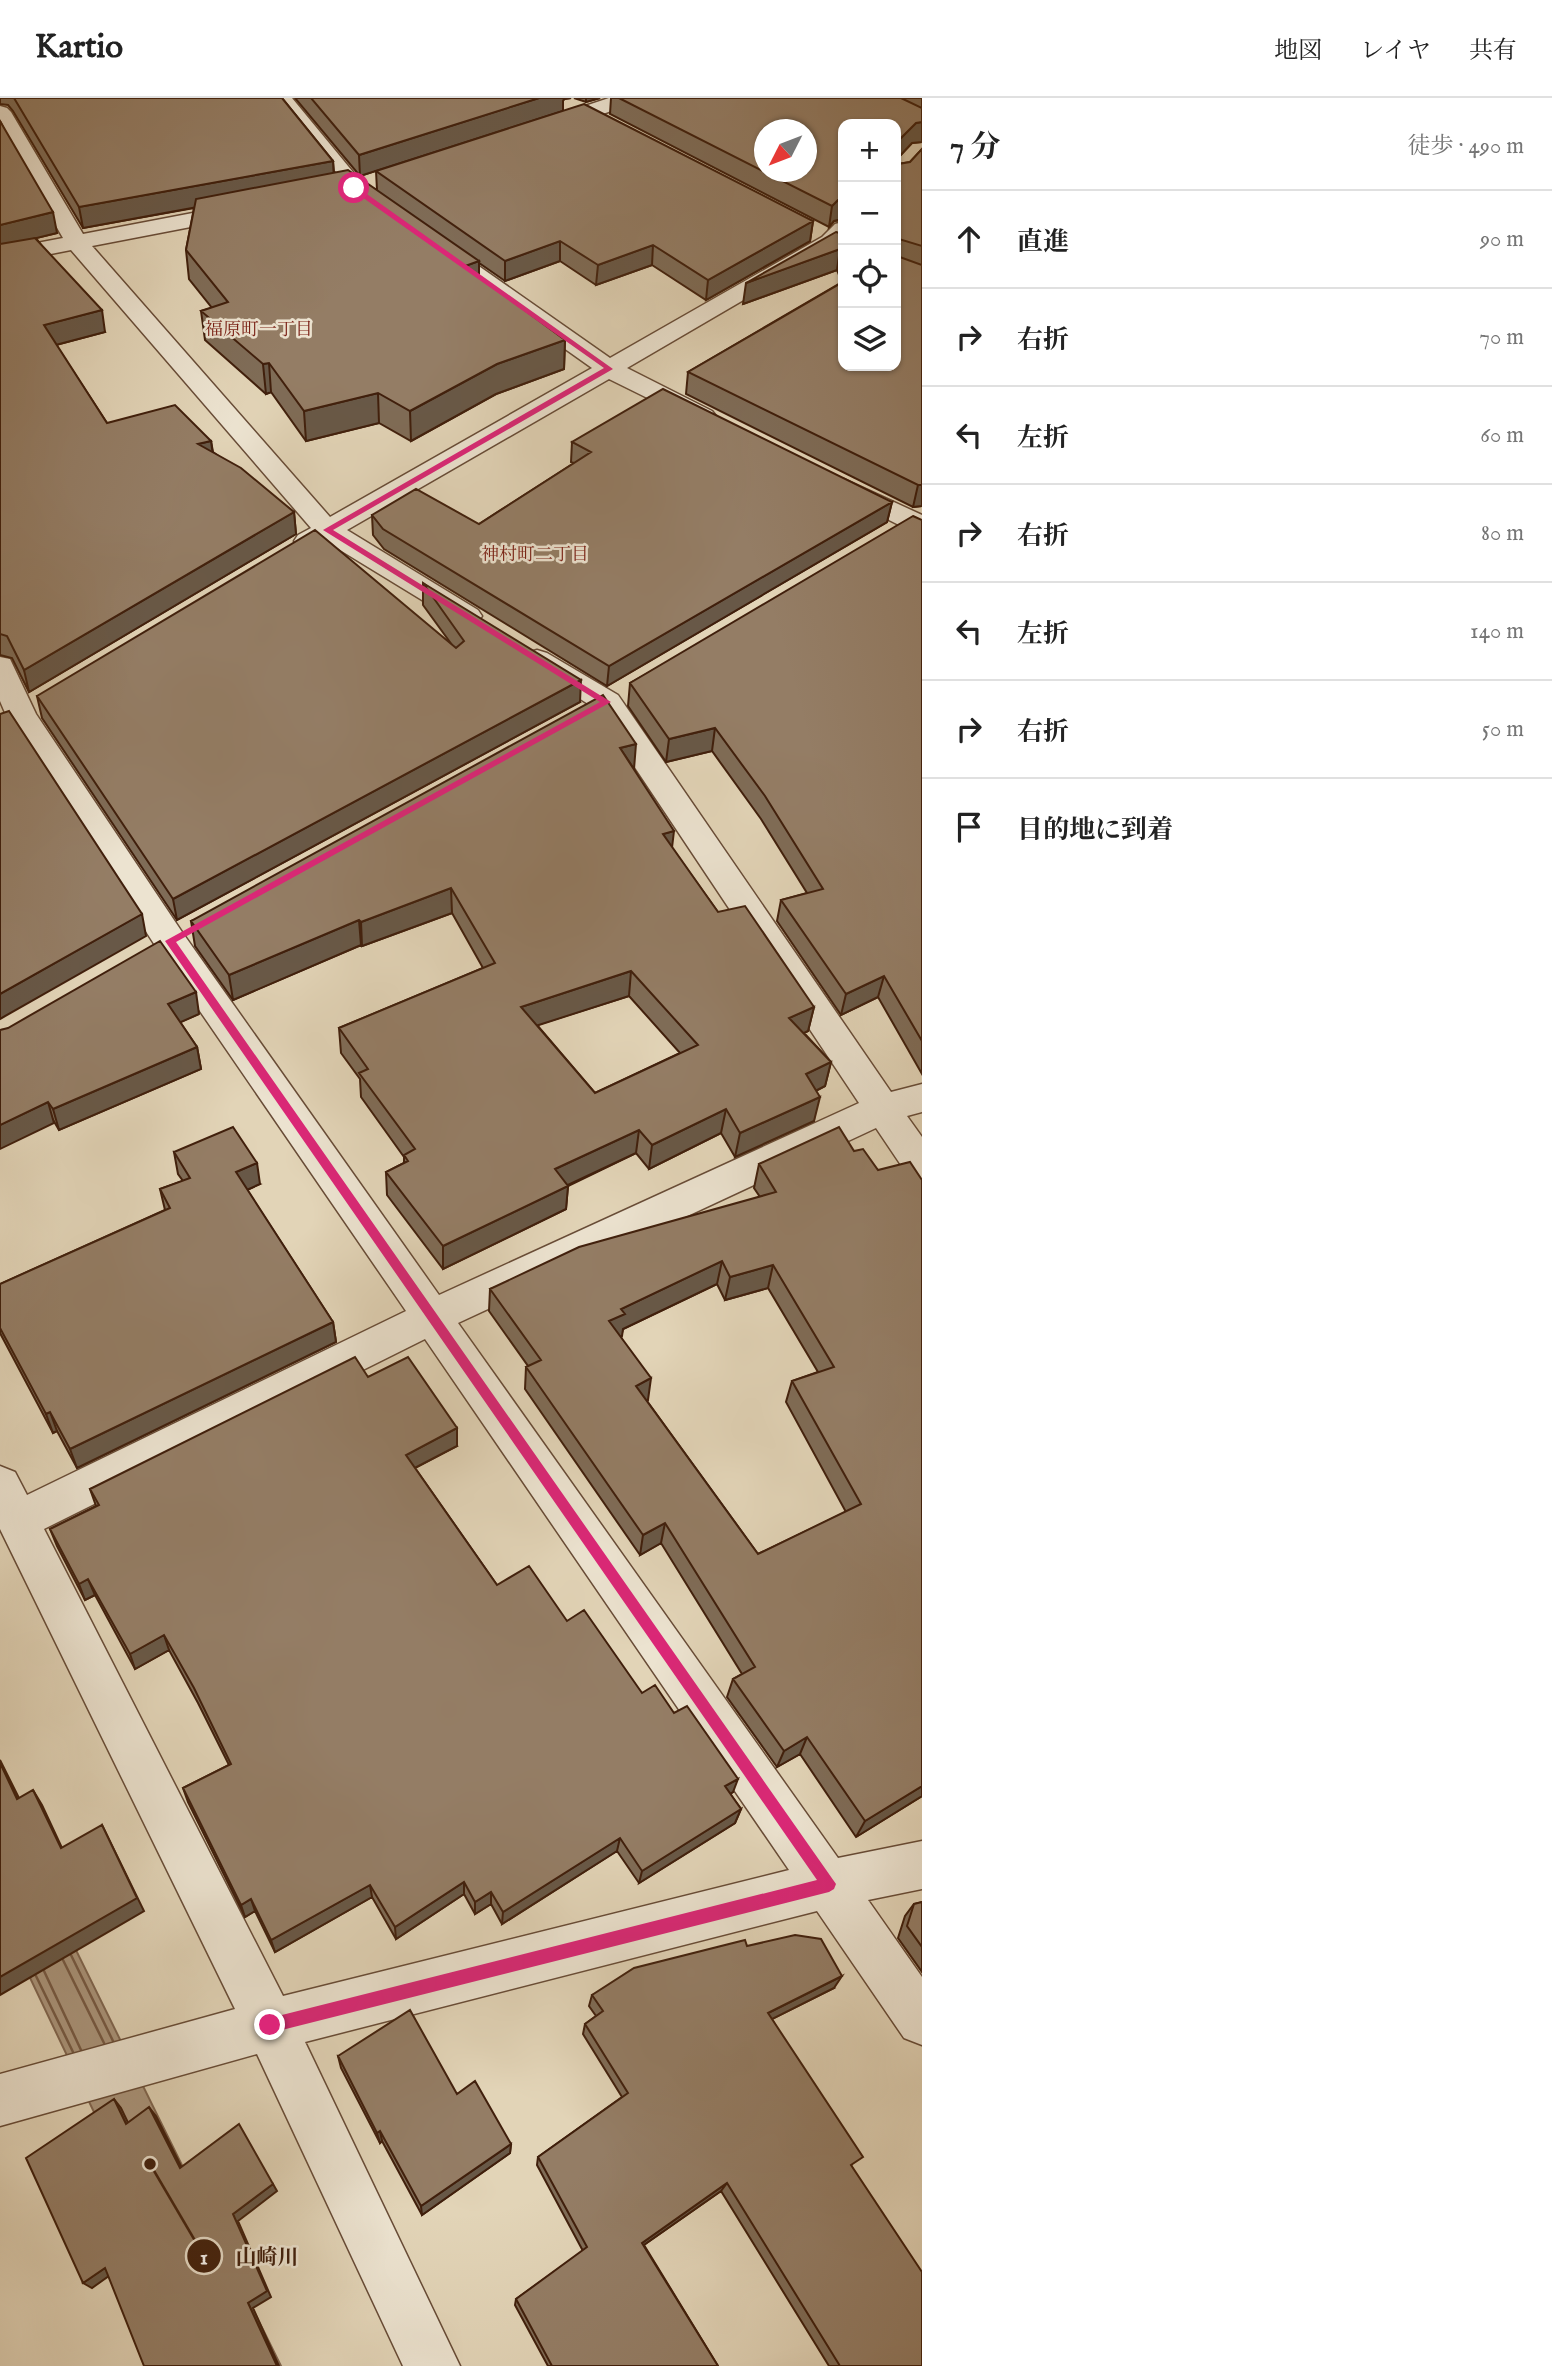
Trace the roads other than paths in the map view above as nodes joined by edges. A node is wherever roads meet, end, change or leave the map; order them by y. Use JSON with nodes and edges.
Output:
{"nodes":[{"id":1,"x":281,"y":98,"type":"edge"},
{"id":2,"x":558,"y":98,"type":"edge"},
{"id":3,"x":629,"y":98,"type":"edge"},
{"id":4,"x":0,"y":112,"type":"edge"},
{"id":5,"x":585,"y":114,"type":"junction"},
{"id":6,"x":610,"y":127,"type":"edge"},
{"id":7,"x":521,"y":135,"type":"edge"},
{"id":8,"x":380,"y":180,"type":"edge"},
{"id":9,"x":354,"y":188,"type":"junction"},
{"id":10,"x":328,"y":194,"type":"edge"},
{"id":11,"x":262,"y":207,"type":"edge"},
{"id":12,"x":399,"y":220,"type":"edge"},
{"id":13,"x":806,"y":229,"type":"edge"},
{"id":14,"x":421,"y":235,"type":"edge"},
{"id":15,"x":838,"y":239,"type":"edge"},
{"id":16,"x":838,"y":240,"type":"edge"},
{"id":17,"x":77,"y":243,"type":"junction"},
{"id":18,"x":0,"y":257,"type":"edge"},
{"id":19,"x":609,"y":369,"type":"junction"},
{"id":20,"x":719,"y":424,"type":"edge"},
{"id":21,"x":828,"y":479,"type":"edge"},
{"id":22,"x":919,"y":523,"type":"edge"},
{"id":23,"x":327,"y":530,"type":"junction"},
{"id":24,"x":878,"y":542,"type":"edge"},
{"id":25,"x":292,"y":551,"type":"edge"},
{"id":26,"x":0,"y":666,"type":"edge"},
{"id":27,"x":22,"y":714,"type":"edge"},
{"id":28,"x":922,"y":1098,"type":"edge"},
{"id":29,"x":882,"y":1109,"type":"junction"},
{"id":30,"x":922,"y":1167,"type":"edge"},
{"id":31,"x":430,"y":1317,"type":"junction"},
{"id":32,"x":9,"y":1503,"type":"edge"},
{"id":33,"x":922,"y":1865,"type":"edge"},
{"id":34,"x":829,"y":1884,"type":"junction"},
{"id":35,"x":922,"y":2020,"type":"edge"},
{"id":36,"x":270,"y":2025,"type":"junction"},
{"id":37,"x":0,"y":2100,"type":"edge"},
{"id":38,"x":432,"y":2366,"type":"edge"}],
"edges":[{"from":1,"to":9,"type":"street"},
{"from":2,"to":5,"type":"street"},
{"from":3,"to":5,"type":"street"},
{"from":4,"to":17,"type":"street"},
{"from":5,"to":6,"type":"street"},
{"from":5,"to":7,"type":"street"},
{"from":8,"to":9,"type":"street"},
{"from":9,"to":10,"type":"street"},
{"from":9,"to":12,"type":"street"},
{"from":11,"to":17,"type":"street"},
{"from":13,"to":15,"type":"street"},
{"from":14,"to":19,"type":"street"},
{"from":16,"to":19,"type":"street"},
{"from":17,"to":18,"type":"street"},
{"from":17,"to":23,"type":"street"},
{"from":19,"to":20,"type":"street"},
{"from":19,"to":23,"type":"street"},
{"from":21,"to":22,"type":"street"},
{"from":22,"to":24,"type":"street"},
{"from":23,"to":25,"type":"street"},
{"from":23,"to":29,"type":"street"},
{"from":26,"to":27,"type":"street"},
{"from":27,"to":31,"type":"street"},
{"from":28,"to":29,"type":"street"},
{"from":29,"to":30,"type":"street"},
{"from":29,"to":31,"type":"street"},
{"from":31,"to":32,"type":"street"},
{"from":31,"to":34,"type":"street"},
{"from":32,"to":36,"type":"street"},
{"from":33,"to":34,"type":"street"},
{"from":34,"to":35,"type":"street"},
{"from":34,"to":36,"type":"street"},
{"from":36,"to":37,"type":"street"},
{"from":36,"to":38,"type":"street"}]}
